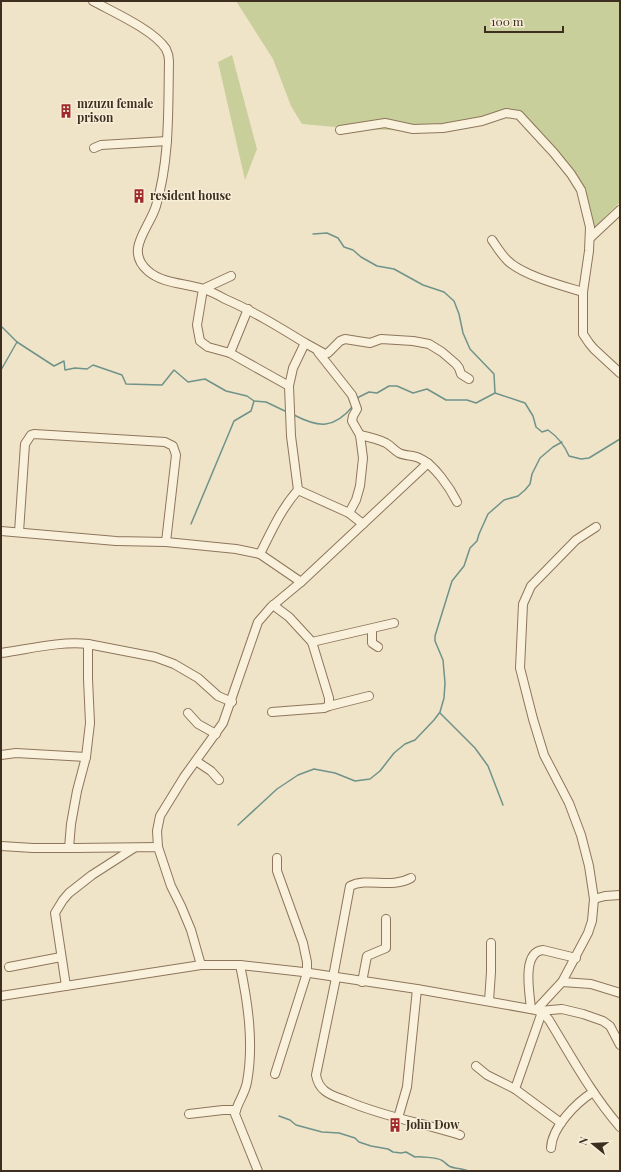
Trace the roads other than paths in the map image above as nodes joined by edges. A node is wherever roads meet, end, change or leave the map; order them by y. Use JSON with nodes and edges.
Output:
{"nodes":[{"id":1,"x":93,"y":1,"type":"edge"},
{"id":2,"x":340,"y":130,"type":"dead end"},
{"id":3,"x":167,"y":141,"type":"junction"},
{"id":4,"x":94,"y":148,"type":"dead end"},
{"id":5,"x":620,"y":210,"type":"edge"},
{"id":6,"x":590,"y":238,"type":"junction"},
{"id":7,"x":492,"y":240,"type":"dead end"},
{"id":8,"x":231,"y":276,"type":"dead end"},
{"id":9,"x":203,"y":288,"type":"junction"},
{"id":10,"x":583,"y":292,"type":"junction"},
{"id":11,"x":248,"y":309,"type":"junction"},
{"id":12,"x":304,"y":343,"type":"junction"},
{"id":13,"x":318,"y":352,"type":"junction"},
{"id":14,"x":230,"y":353,"type":"junction"},
{"id":15,"x":620,"y":373,"type":"edge"},
{"id":16,"x":469,"y":379,"type":"dead end"},
{"id":17,"x":289,"y":386,"type":"junction"},
{"id":18,"x":360,"y":435,"type":"junction"},
{"id":19,"x":428,"y":463,"type":"junction"},
{"id":20,"x":298,"y":490,"type":"junction"},
{"id":21,"x":457,"y":502,"type":"dead end"},
{"id":22,"x":349,"y":513,"type":"junction"},
{"id":23,"x":363,"y":524,"type":"junction"},
{"id":24,"x":596,"y":528,"type":"dead end"},
{"id":25,"x":1,"y":531,"type":"edge"},
{"id":26,"x":19,"y":532,"type":"junction"},
{"id":27,"x":166,"y":542,"type":"junction"},
{"id":28,"x":260,"y":554,"type":"junction"},
{"id":29,"x":301,"y":582,"type":"junction"},
{"id":30,"x":273,"y":605,"type":"junction"},
{"id":31,"x":394,"y":623,"type":"dead end"},
{"id":32,"x":372,"y":629,"type":"junction"},
{"id":33,"x":312,"y":642,"type":"junction"},
{"id":34,"x":88,"y":644,"type":"junction"},
{"id":35,"x":378,"y":647,"type":"dead end"},
{"id":36,"x":1,"y":653,"type":"edge"},
{"id":37,"x":369,"y":696,"type":"dead end"},
{"id":38,"x":232,"y":702,"type":"junction"},
{"id":39,"x":329,"y":706,"type":"junction"},
{"id":40,"x":272,"y":712,"type":"dead end"},
{"id":41,"x":188,"y":713,"type":"dead end"},
{"id":42,"x":216,"y":734,"type":"junction"},
{"id":43,"x":1,"y":755,"type":"edge"},
{"id":44,"x":86,"y":757,"type":"junction"},
{"id":45,"x":196,"y":761,"type":"junction"},
{"id":46,"x":219,"y":780,"type":"dead end"},
{"id":47,"x":1,"y":846,"type":"edge"},
{"id":48,"x":158,"y":847,"type":"junction"},
{"id":49,"x":69,"y":848,"type":"junction"},
{"id":50,"x":135,"y":848,"type":"junction"},
{"id":51,"x":277,"y":858,"type":"dead end"},
{"id":52,"x":411,"y":878,"type":"dead end"},
{"id":53,"x":620,"y":895,"type":"edge"},
{"id":54,"x":594,"y":899,"type":"junction"},
{"id":55,"x":386,"y":919,"type":"dead end"},
{"id":56,"x":490,"y":943,"type":"dead end"},
{"id":57,"x":61,"y":957,"type":"junction"},
{"id":58,"x":576,"y":958,"type":"junction"},
{"id":59,"x":201,"y":964,"type":"junction"},
{"id":60,"x":240,"y":965,"type":"junction"},
{"id":61,"x":9,"y":967,"type":"dead end"},
{"id":62,"x":307,"y":973,"type":"junction"},
{"id":63,"x":334,"y":977,"type":"junction"},
{"id":64,"x":362,"y":982,"type":"junction"},
{"id":65,"x":562,"y":982,"type":"junction"},
{"id":66,"x":66,"y":986,"type":"junction"},
{"id":67,"x":417,"y":989,"type":"junction"},
{"id":68,"x":620,"y":993,"type":"edge"},
{"id":69,"x":1,"y":996,"type":"edge"},
{"id":70,"x":489,"y":1001,"type":"junction"},
{"id":71,"x":537,"y":1010,"type":"junction"},
{"id":72,"x":620,"y":1045,"type":"edge"},
{"id":73,"x":476,"y":1066,"type":"dead end"},
{"id":74,"x":275,"y":1074,"type":"dead end"},
{"id":75,"x":515,"y":1089,"type":"junction"},
{"id":76,"x":593,"y":1092,"type":"junction"},
{"id":77,"x":236,"y":1110,"type":"junction"},
{"id":78,"x":189,"y":1114,"type":"dead end"},
{"id":79,"x":398,"y":1118,"type":"junction"},
{"id":80,"x":561,"y":1123,"type":"junction"},
{"id":81,"x":620,"y":1127,"type":"edge"},
{"id":82,"x":460,"y":1135,"type":"dead end"},
{"id":83,"x":551,"y":1148,"type":"dead end"},
{"id":84,"x":258,"y":1171,"type":"edge"}],
"edges":[{"from":1,"to":3,"type":"street"},
{"from":2,"to":6,"type":"street"},
{"from":3,"to":4,"type":"street"},
{"from":3,"to":9,"type":"street"},
{"from":5,"to":6,"type":"street"},
{"from":6,"to":10,"type":"street"},
{"from":7,"to":10,"type":"street"},
{"from":8,"to":9,"type":"street"},
{"from":9,"to":11,"type":"street"},
{"from":9,"to":14,"type":"street"},
{"from":10,"to":15,"type":"street"},
{"from":11,"to":12,"type":"street"},
{"from":11,"to":14,"type":"street"},
{"from":12,"to":13,"type":"street"},
{"from":12,"to":17,"type":"street"},
{"from":13,"to":16,"type":"street"},
{"from":13,"to":18,"type":"street"},
{"from":14,"to":17,"type":"street"},
{"from":17,"to":20,"type":"street"},
{"from":18,"to":19,"type":"street"},
{"from":18,"to":22,"type":"street"},
{"from":19,"to":21,"type":"street"},
{"from":19,"to":23,"type":"street"},
{"from":20,"to":22,"type":"street"},
{"from":20,"to":28,"type":"street"},
{"from":22,"to":23,"type":"street"},
{"from":23,"to":29,"type":"street"},
{"from":24,"to":54,"type":"street"},
{"from":25,"to":26,"type":"street"},
{"from":26,"to":27,"type":"street"},
{"from":26,"to":27,"type":"street"},
{"from":27,"to":28,"type":"street"},
{"from":28,"to":29,"type":"street"},
{"from":29,"to":30,"type":"street"},
{"from":30,"to":33,"type":"street"},
{"from":30,"to":38,"type":"street"},
{"from":31,"to":32,"type":"street"},
{"from":32,"to":33,"type":"street"},
{"from":32,"to":35,"type":"street"},
{"from":33,"to":39,"type":"street"},
{"from":34,"to":36,"type":"street"},
{"from":34,"to":38,"type":"street"},
{"from":34,"to":44,"type":"street"},
{"from":37,"to":39,"type":"street"},
{"from":38,"to":42,"type":"street"},
{"from":39,"to":40,"type":"street"},
{"from":41,"to":42,"type":"street"},
{"from":42,"to":45,"type":"street"},
{"from":43,"to":44,"type":"street"},
{"from":44,"to":49,"type":"street"},
{"from":45,"to":46,"type":"street"},
{"from":45,"to":48,"type":"street"},
{"from":47,"to":49,"type":"street"},
{"from":48,"to":50,"type":"street"},
{"from":48,"to":59,"type":"street"},
{"from":49,"to":50,"type":"street"},
{"from":50,"to":57,"type":"street"},
{"from":51,"to":62,"type":"street"},
{"from":52,"to":63,"type":"street"},
{"from":53,"to":54,"type":"street"},
{"from":54,"to":58,"type":"street"},
{"from":55,"to":64,"type":"street"},
{"from":56,"to":70,"type":"street"},
{"from":57,"to":61,"type":"street"},
{"from":57,"to":66,"type":"street"},
{"from":58,"to":65,"type":"street"},
{"from":58,"to":71,"type":"street"},
{"from":59,"to":60,"type":"street"},
{"from":59,"to":66,"type":"street"},
{"from":60,"to":62,"type":"street"},
{"from":60,"to":77,"type":"street"},
{"from":62,"to":63,"type":"street"},
{"from":62,"to":74,"type":"street"},
{"from":63,"to":64,"type":"street"},
{"from":63,"to":79,"type":"street"},
{"from":64,"to":67,"type":"street"},
{"from":65,"to":68,"type":"street"},
{"from":65,"to":71,"type":"street"},
{"from":66,"to":69,"type":"street"},
{"from":67,"to":70,"type":"street"},
{"from":67,"to":79,"type":"street"},
{"from":70,"to":71,"type":"street"},
{"from":71,"to":72,"type":"street"},
{"from":71,"to":75,"type":"street"},
{"from":71,"to":76,"type":"street"},
{"from":73,"to":75,"type":"street"},
{"from":75,"to":80,"type":"street"},
{"from":76,"to":80,"type":"street"},
{"from":76,"to":81,"type":"street"},
{"from":77,"to":78,"type":"street"},
{"from":77,"to":84,"type":"street"},
{"from":79,"to":82,"type":"street"},
{"from":80,"to":83,"type":"street"}]}
